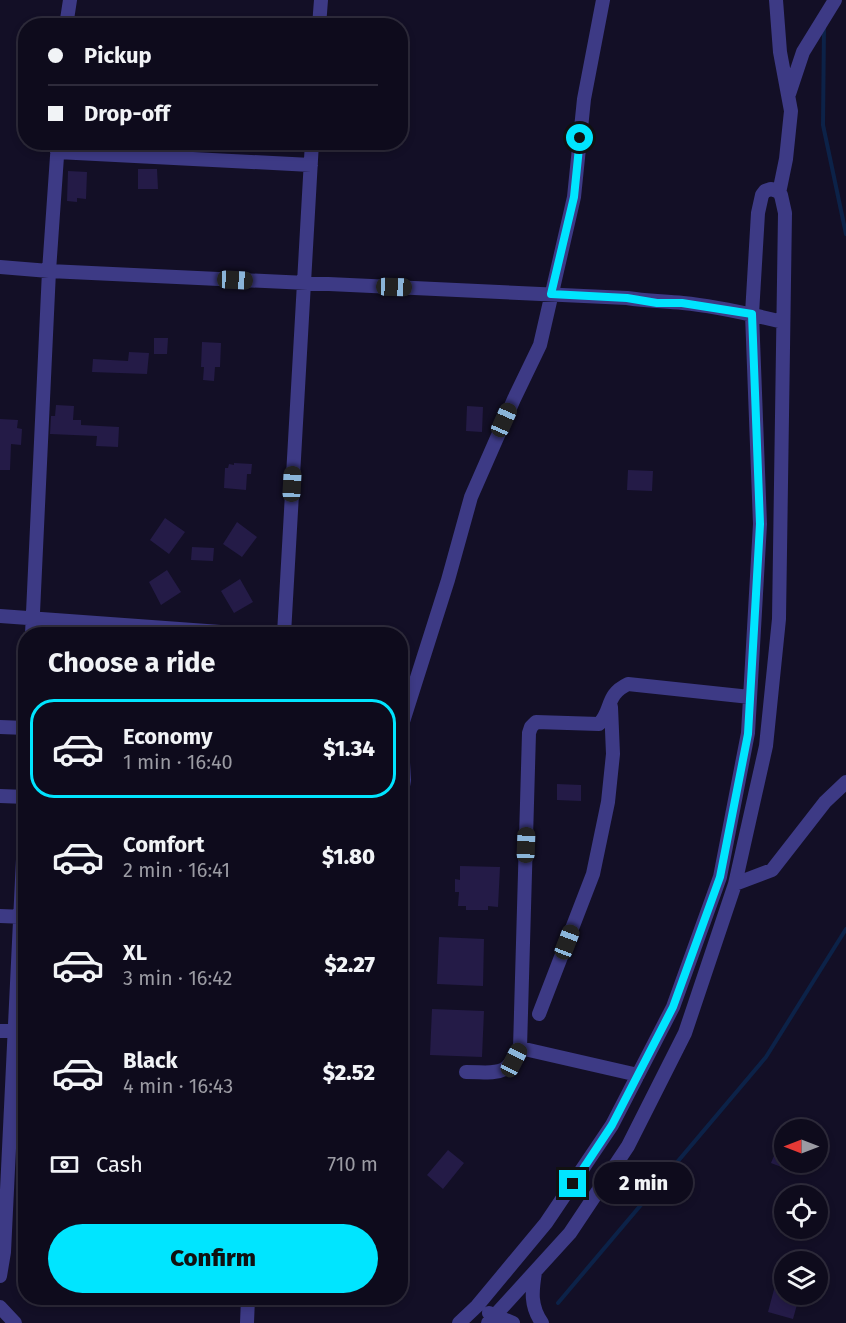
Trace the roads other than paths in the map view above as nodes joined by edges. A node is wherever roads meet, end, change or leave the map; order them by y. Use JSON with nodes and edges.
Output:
{"nodes":[{"id":1,"x":70,"y":0,"type":"edge"},
{"id":2,"x":321,"y":0,"type":"edge"},
{"id":3,"x":603,"y":0,"type":"edge"},
{"id":4,"x":776,"y":0,"type":"edge"},
{"id":5,"x":835,"y":0,"type":"edge"},
{"id":6,"x":67,"y":18,"type":"edge"},
{"id":7,"x":320,"y":18,"type":"edge"},
{"id":8,"x":788,"y":96,"type":"junction"},
{"id":9,"x":57,"y":150,"type":"edge"},
{"id":10,"x":99,"y":150,"type":"edge"},
{"id":11,"x":312,"y":150,"type":"edge"},
{"id":12,"x":311,"y":165,"type":"junction"},
{"id":13,"x":779,"y":193,"type":"junction"},
{"id":14,"x":0,"y":267,"type":"edge"},
{"id":15,"x":50,"y":271,"type":"junction"},
{"id":16,"x":304,"y":283,"type":"junction"},
{"id":17,"x":551,"y":294,"type":"junction"},
{"id":18,"x":752,"y":314,"type":"junction"},
{"id":19,"x":783,"y":322,"type":"junction"},
{"id":20,"x":0,"y":616,"type":"edge"},
{"id":21,"x":33,"y":618,"type":"junction"},
{"id":22,"x":32,"y":627,"type":"edge"},
{"id":23,"x":154,"y":627,"type":"edge"},
{"id":24,"x":284,"y":627,"type":"edge"},
{"id":25,"x":750,"y":696,"type":"junction"},
{"id":26,"x":610,"y":699,"type":"junction"},
{"id":27,"x":408,"y":706,"type":"edge"},
{"id":28,"x":0,"y":727,"type":"edge"},
{"id":29,"x":18,"y":728,"type":"edge"},
{"id":30,"x":846,"y":782,"type":"edge"},
{"id":31,"x":0,"y":796,"type":"edge"},
{"id":32,"x":18,"y":797,"type":"edge"},
{"id":33,"x":735,"y":884,"type":"junction"},
{"id":34,"x":0,"y":916,"type":"edge"},
{"id":35,"x":18,"y":917,"type":"edge"},
{"id":36,"x":18,"y":974,"type":"edge"},
{"id":37,"x":539,"y":1014,"type":"dead end"},
{"id":38,"x":13,"y":1031,"type":"edge"},
{"id":39,"x":520,"y":1048,"type":"junction"},
{"id":40,"x":466,"y":1072,"type":"dead end"},
{"id":41,"x":638,"y":1075,"type":"junction"},
{"id":42,"x":535,"y":1272,"type":"junction"},
{"id":43,"x":0,"y":1276,"type":"edge"},
{"id":44,"x":248,"y":1305,"type":"edge"},
{"id":45,"x":477,"y":1306,"type":"junction"},
{"id":46,"x":0,"y":1307,"type":"edge"},
{"id":47,"x":491,"y":1319,"type":"edge"},
{"id":48,"x":15,"y":1323,"type":"edge"},
{"id":49,"x":247,"y":1323,"type":"edge"},
{"id":50,"x":459,"y":1323,"type":"edge"},
{"id":51,"x":513,"y":1323,"type":"edge"},
{"id":52,"x":542,"y":1323,"type":"edge"}],
"edges":[{"from":1,"to":6,"type":"street"},
{"from":2,"to":7,"type":"street"},
{"from":3,"to":17,"type":"street"},
{"from":4,"to":8,"type":"street"},
{"from":5,"to":8,"type":"street"},
{"from":8,"to":13,"type":"street"},
{"from":9,"to":15,"type":"street"},
{"from":10,"to":12,"type":"street"},
{"from":11,"to":12,"type":"street"},
{"from":12,"to":16,"type":"street"},
{"from":13,"to":18,"type":"street"},
{"from":13,"to":19,"type":"street"},
{"from":14,"to":15,"type":"street"},
{"from":15,"to":16,"type":"street"},
{"from":15,"to":21,"type":"street"},
{"from":16,"to":17,"type":"street"},
{"from":16,"to":24,"type":"street"},
{"from":17,"to":18,"type":"street"},
{"from":17,"to":27,"type":"street"},
{"from":18,"to":19,"type":"street"},
{"from":18,"to":25,"type":"street"},
{"from":19,"to":33,"type":"street"},
{"from":20,"to":21,"type":"street"},
{"from":21,"to":22,"type":"street"},
{"from":21,"to":23,"type":"street"},
{"from":25,"to":26,"type":"street"},
{"from":25,"to":41,"type":"street"},
{"from":26,"to":37,"type":"street"},
{"from":26,"to":39,"type":"street"},
{"from":28,"to":29,"type":"street"},
{"from":30,"to":33,"type":"street"},
{"from":31,"to":32,"type":"street"},
{"from":33,"to":42,"type":"street"},
{"from":34,"to":35,"type":"street"},
{"from":36,"to":38,"type":"street"},
{"from":38,"to":43,"type":"street"},
{"from":39,"to":40,"type":"street"},
{"from":39,"to":41,"type":"street"},
{"from":41,"to":45,"type":"street"},
{"from":42,"to":47,"type":"street"},
{"from":42,"to":52,"type":"street"},
{"from":44,"to":49,"type":"street"},
{"from":45,"to":47,"type":"street"},
{"from":45,"to":50,"type":"street"},
{"from":46,"to":48,"type":"street"},
{"from":47,"to":51,"type":"street"}]}
